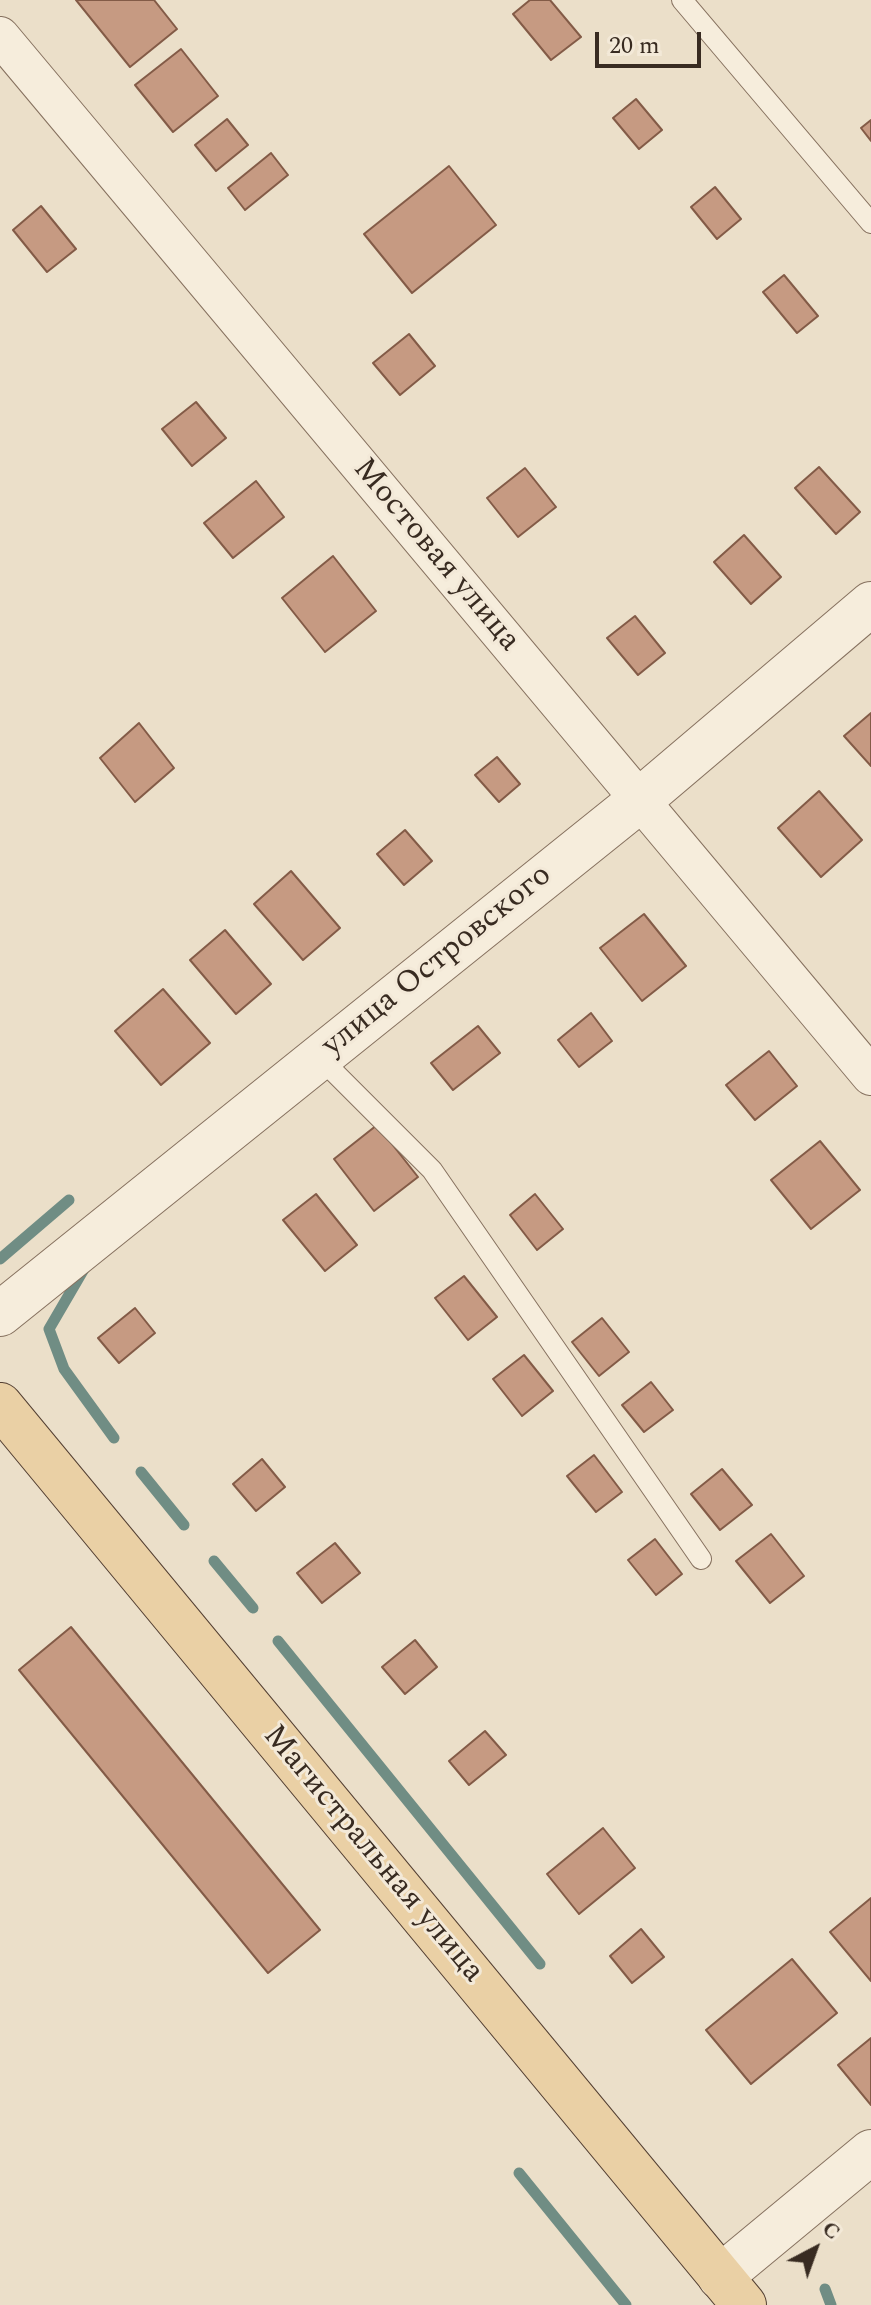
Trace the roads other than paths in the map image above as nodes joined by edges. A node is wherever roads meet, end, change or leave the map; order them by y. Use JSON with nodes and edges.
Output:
{"nodes":[{"id":1,"x":682,"y":0,"type":"edge"},
{"id":2,"x":0,"y":36,"type":"edge"},
{"id":3,"x":871,"y":223,"type":"edge"},
{"id":4,"x":871,"y":604,"type":"edge"},
{"id":5,"x":640,"y":800,"type":"junction"},
{"id":6,"x":319,"y":1057,"type":"junction"},
{"id":7,"x":871,"y":1076,"type":"edge"},
{"id":8,"x":0,"y":1314,"type":"edge"},
{"id":9,"x":0,"y":1405,"type":"edge"},
{"id":10,"x":701,"y":1559,"type":"dead end"},
{"id":11,"x":871,"y":2152,"type":"edge"},
{"id":12,"x":732,"y":2291,"type":"edge"}],
"edges":[{"from":1,"to":3,"type":"lane"},
{"from":2,"to":5,"type":"street","name":"Мостовая улица"},
{"from":4,"to":5,"type":"street","name":"улица Островского"},
{"from":5,"to":6,"type":"street","name":"улица Островского"},
{"from":5,"to":7,"type":"street","name":"Мостовая улица"},
{"from":6,"to":8,"type":"street","name":"улица Островского"},
{"from":6,"to":10,"type":"lane"},
{"from":9,"to":12,"type":"main road","name":"Магистральная улица"},
{"from":11,"to":12,"type":"street"}]}
